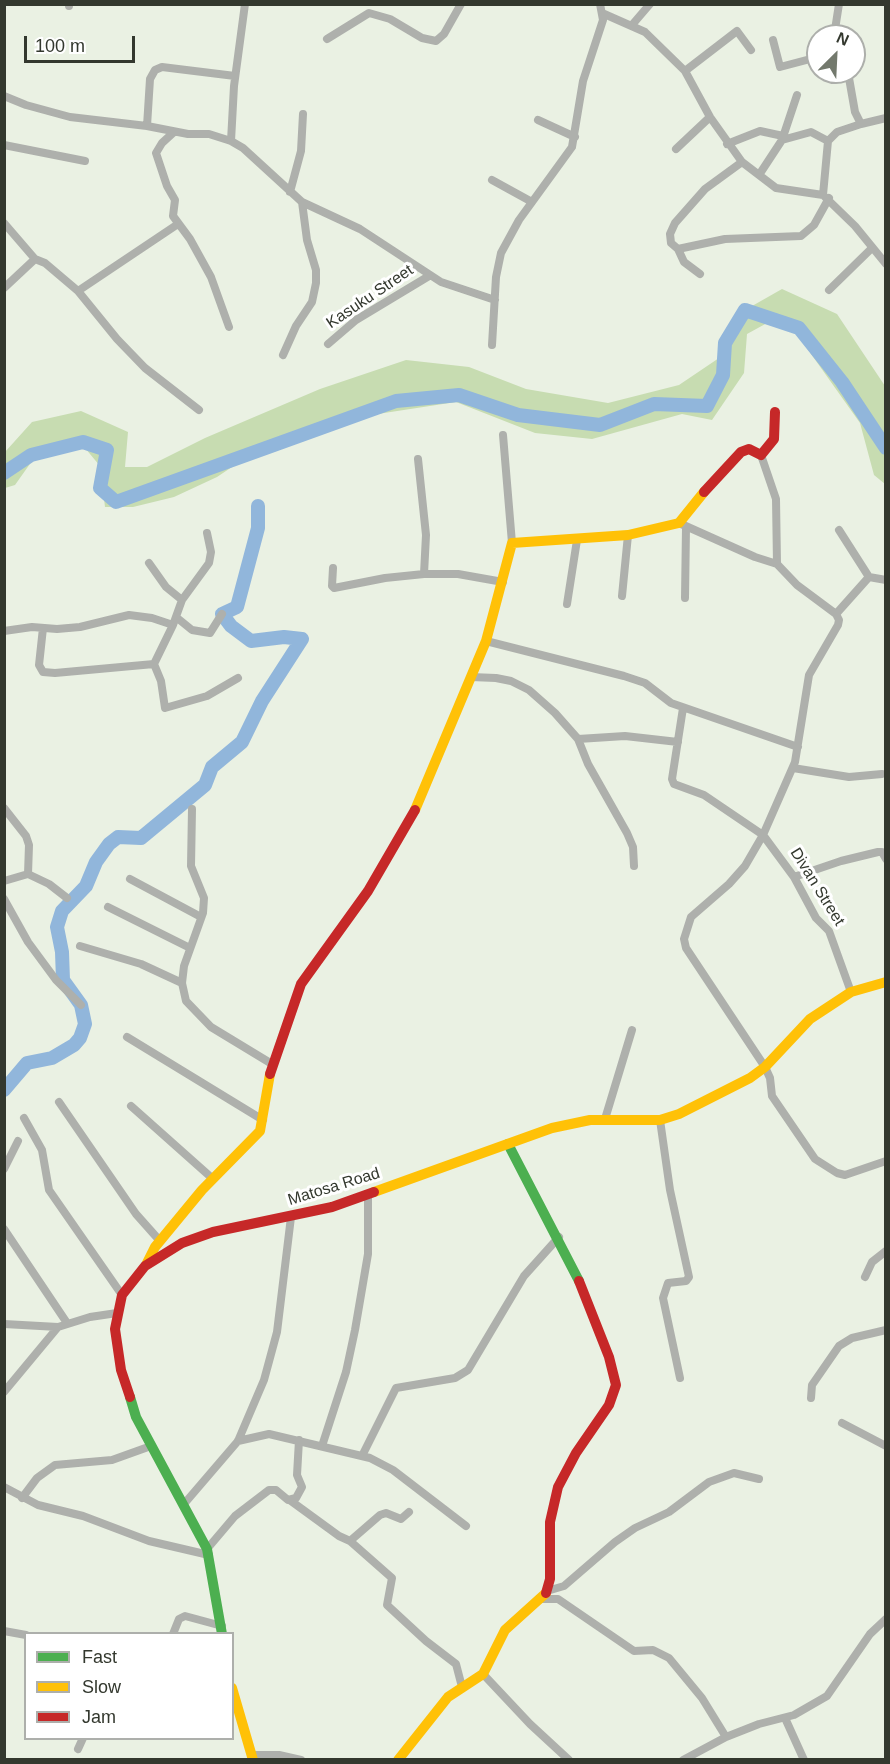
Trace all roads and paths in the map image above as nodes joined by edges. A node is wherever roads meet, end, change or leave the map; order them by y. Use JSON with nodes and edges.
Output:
{"nodes":[{"id":1,"x":245,"y":4,"type":"edge"},
{"id":2,"x":461,"y":4,"type":"edge"},
{"id":3,"x":650,"y":4,"type":"edge"},
{"id":4,"x":839,"y":4,"type":"edge"},
{"id":5,"x":601,"y":9,"type":"edge"},
{"id":6,"x":836,"y":24,"type":"edge"},
{"id":7,"x":632,"y":25,"type":"junction"},
{"id":8,"x":327,"y":39,"type":"dead end"},
{"id":9,"x":772,"y":40,"type":"dead end"},
{"id":10,"x":751,"y":50,"type":"dead end"},
{"id":11,"x":806,"y":60,"type":"edge"},
{"id":12,"x":685,"y":71,"type":"junction"},
{"id":13,"x":235,"y":76,"type":"junction"},
{"id":14,"x":850,"y":84,"type":"edge"},
{"id":15,"x":797,"y":95,"type":"dead end"},
{"id":16,"x":4,"y":96,"type":"edge"},
{"id":17,"x":303,"y":114,"type":"dead end"},
{"id":18,"x":710,"y":117,"type":"junction"},
{"id":19,"x":885,"y":118,"type":"edge"},
{"id":20,"x":538,"y":120,"type":"dead end"},
{"id":21,"x":861,"y":124,"type":"junction"},
{"id":22,"x":147,"y":126,"type":"junction"},
{"id":23,"x":174,"y":132,"type":"junction"},
{"id":24,"x":575,"y":137,"type":"junction"},
{"id":25,"x":783,"y":138,"type":"junction"},
{"id":26,"x":231,"y":141,"type":"junction"},
{"id":27,"x":828,"y":141,"type":"junction"},
{"id":28,"x":727,"y":144,"type":"junction"},
{"id":29,"x":4,"y":145,"type":"edge"},
{"id":30,"x":676,"y":149,"type":"dead end"},
{"id":31,"x":85,"y":161,"type":"dead end"},
{"id":32,"x":742,"y":162,"type":"junction"},
{"id":33,"x":759,"y":176,"type":"junction"},
{"id":34,"x":492,"y":180,"type":"dead end"},
{"id":35,"x":290,"y":192,"type":"junction"},
{"id":36,"x":826,"y":197,"type":"junction"},
{"id":37,"x":302,"y":202,"type":"junction"},
{"id":38,"x":532,"y":202,"type":"junction"},
{"id":39,"x":4,"y":223,"type":"edge"},
{"id":40,"x":178,"y":224,"type":"junction"},
{"id":41,"x":872,"y":248,"type":"junction"},
{"id":42,"x":678,"y":249,"type":"junction"},
{"id":43,"x":35,"y":259,"type":"junction"},
{"id":44,"x":885,"y":264,"type":"edge"},
{"id":45,"x":700,"y":274,"type":"dead end"},
{"id":46,"x":429,"y":276,"type":"junction"},
{"id":47,"x":4,"y":288,"type":"edge"},
{"id":48,"x":829,"y":290,"type":"dead end"},
{"id":49,"x":78,"y":291,"type":"junction"},
{"id":50,"x":495,"y":300,"type":"junction"},
{"id":51,"x":229,"y":327,"type":"dead end"},
{"id":52,"x":328,"y":344,"type":"dead end"},
{"id":53,"x":492,"y":345,"type":"dead end"},
{"id":54,"x":283,"y":355,"type":"dead end"},
{"id":55,"x":199,"y":410,"type":"dead end"},
{"id":56,"x":775,"y":412,"type":"dead end"},
{"id":57,"x":503,"y":435,"type":"dead end"},
{"id":58,"x":761,"y":455,"type":"junction"},
{"id":59,"x":418,"y":459,"type":"dead end"},
{"id":60,"x":682,"y":525,"type":"junction"},
{"id":61,"x":839,"y":530,"type":"dead end"},
{"id":62,"x":207,"y":533,"type":"dead end"},
{"id":63,"x":628,"y":535,"type":"junction"},
{"id":64,"x":577,"y":540,"type":"junction"},
{"id":65,"x":512,"y":543,"type":"junction"},
{"id":66,"x":149,"y":563,"type":"dead end"},
{"id":67,"x":777,"y":564,"type":"junction"},
{"id":68,"x":333,"y":568,"type":"dead end"},
{"id":69,"x":424,"y":574,"type":"junction"},
{"id":70,"x":869,"y":577,"type":"junction"},
{"id":71,"x":885,"y":580,"type":"edge"},
{"id":72,"x":503,"y":582,"type":"junction"},
{"id":73,"x":622,"y":596,"type":"dead end"},
{"id":74,"x":685,"y":598,"type":"dead end"},
{"id":75,"x":182,"y":600,"type":"junction"},
{"id":76,"x":567,"y":604,"type":"dead end"},
{"id":77,"x":222,"y":614,"type":"dead end"},
{"id":78,"x":836,"y":614,"type":"junction"},
{"id":79,"x":174,"y":621,"type":"junction"},
{"id":80,"x":44,"y":628,"type":"junction"},
{"id":81,"x":4,"y":631,"type":"edge"},
{"id":82,"x":486,"y":641,"type":"junction"},
{"id":83,"x":154,"y":664,"type":"junction"},
{"id":84,"x":471,"y":677,"type":"junction"},
{"id":85,"x":238,"y":678,"type":"dead end"},
{"id":86,"x":683,"y":708,"type":"junction"},
{"id":87,"x":578,"y":739,"type":"junction"},
{"id":88,"x":678,"y":742,"type":"junction"},
{"id":89,"x":798,"y":747,"type":"junction"},
{"id":90,"x":793,"y":768,"type":"junction"},
{"id":91,"x":882,"y":774,"type":"dead end"},
{"id":92,"x":4,"y":808,"type":"edge"},
{"id":93,"x":192,"y":808,"type":"dead end"},
{"id":94,"x":763,"y":835,"type":"junction"},
{"id":95,"x":885,"y":859,"type":"edge"},
{"id":96,"x":634,"y":866,"type":"dead end"},
{"id":97,"x":28,"y":874,"type":"junction"},
{"id":98,"x":794,"y":877,"type":"junction"},
{"id":99,"x":130,"y":879,"type":"dead end"},
{"id":100,"x":4,"y":881,"type":"edge"},
{"id":101,"x":67,"y":898,"type":"dead end"},
{"id":102,"x":4,"y":899,"type":"edge"},
{"id":103,"x":108,"y":907,"type":"dead end"},
{"id":104,"x":201,"y":917,"type":"junction"},
{"id":105,"x":80,"y":946,"type":"dead end"},
{"id":106,"x":190,"y":948,"type":"junction"},
{"id":107,"x":885,"y":982,"type":"edge"},
{"id":108,"x":182,"y":983,"type":"junction"},
{"id":109,"x":851,"y":992,"type":"junction"},
{"id":110,"x":81,"y":1005,"type":"dead end"},
{"id":111,"x":632,"y":1030,"type":"dead end"},
{"id":112,"x":127,"y":1037,"type":"dead end"},
{"id":113,"x":272,"y":1064,"type":"junction"},
{"id":114,"x":765,"y":1067,"type":"junction"},
{"id":115,"x":59,"y":1102,"type":"dead end"},
{"id":116,"x":131,"y":1106,"type":"dead end"},
{"id":117,"x":24,"y":1118,"type":"dead end"},
{"id":118,"x":605,"y":1119,"type":"junction"},
{"id":119,"x":263,"y":1120,"type":"junction"},
{"id":120,"x":660,"y":1120,"type":"junction"},
{"id":121,"x":18,"y":1141,"type":"dead end"},
{"id":122,"x":508,"y":1144,"type":"junction"},
{"id":123,"x":885,"y":1161,"type":"edge"},
{"id":124,"x":4,"y":1169,"type":"edge"},
{"id":125,"x":213,"y":1179,"type":"junction"},
{"id":126,"x":368,"y":1195,"type":"junction"},
{"id":127,"x":291,"y":1217,"type":"junction"},
{"id":128,"x":4,"y":1229,"type":"edge"},
{"id":129,"x":559,"y":1237,"type":"junction"},
{"id":130,"x":160,"y":1241,"type":"junction"},
{"id":131,"x":885,"y":1251,"type":"edge"},
{"id":132,"x":145,"y":1266,"type":"junction"},
{"id":133,"x":866,"y":1277,"type":"dead end"},
{"id":134,"x":122,"y":1295,"type":"junction"},
{"id":135,"x":117,"y":1313,"type":"junction"},
{"id":136,"x":4,"y":1324,"type":"edge"},
{"id":137,"x":63,"y":1325,"type":"junction"},
{"id":138,"x":885,"y":1330,"type":"edge"},
{"id":139,"x":680,"y":1378,"type":"dead end"},
{"id":140,"x":4,"y":1392,"type":"edge"},
{"id":141,"x":811,"y":1398,"type":"dead end"},
{"id":142,"x":842,"y":1423,"type":"dead end"},
{"id":143,"x":299,"y":1440,"type":"junction"},
{"id":144,"x":238,"y":1442,"type":"junction"},
{"id":145,"x":151,"y":1446,"type":"junction"},
{"id":146,"x":322,"y":1446,"type":"junction"},
{"id":147,"x":885,"y":1446,"type":"edge"},
{"id":148,"x":362,"y":1456,"type":"junction"},
{"id":149,"x":759,"y":1479,"type":"dead end"},
{"id":150,"x":4,"y":1488,"type":"edge"},
{"id":151,"x":22,"y":1498,"type":"junction"},
{"id":152,"x":291,"y":1501,"type":"junction"},
{"id":153,"x":184,"y":1504,"type":"junction"},
{"id":154,"x":409,"y":1512,"type":"dead end"},
{"id":155,"x":466,"y":1526,"type":"dead end"},
{"id":156,"x":350,"y":1541,"type":"junction"},
{"id":157,"x":208,"y":1552,"type":"junction"},
{"id":158,"x":545,"y":1595,"type":"junction"},
{"id":159,"x":885,"y":1619,"type":"edge"},
{"id":160,"x":222,"y":1630,"type":"edge"},
{"id":161,"x":5,"y":1631,"type":"edge"},
{"id":162,"x":174,"y":1632,"type":"edge"},
{"id":163,"x":24,"y":1635,"type":"edge"},
{"id":164,"x":483,"y":1674,"type":"junction"},
{"id":165,"x":462,"y":1687,"type":"junction"},
{"id":166,"x":234,"y":1695,"type":"edge"},
{"id":167,"x":785,"y":1718,"type":"junction"},
{"id":168,"x":726,"y":1737,"type":"junction"},
{"id":169,"x":82,"y":1740,"type":"edge"},
{"id":170,"x":78,"y":1749,"type":"dead end"},
{"id":171,"x":253,"y":1757,"type":"edge"},
{"id":172,"x":301,"y":1760,"type":"edge"},
{"id":173,"x":398,"y":1760,"type":"edge"},
{"id":174,"x":569,"y":1760,"type":"edge"},
{"id":175,"x":683,"y":1760,"type":"edge"},
{"id":176,"x":804,"y":1760,"type":"edge"}],
"edges":[{"from":1,"to":13,"type":"street"},
{"from":2,"to":8,"type":"street"},
{"from":3,"to":7,"type":"street"},
{"from":4,"to":6,"type":"street"},
{"from":5,"to":7,"type":"street"},
{"from":5,"to":24,"type":"street"},
{"from":7,"to":12,"type":"street"},
{"from":9,"to":11,"type":"street"},
{"from":10,"to":12,"type":"street"},
{"from":12,"to":18,"type":"street"},
{"from":13,"to":22,"type":"street"},
{"from":13,"to":26,"type":"street"},
{"from":14,"to":21,"type":"street"},
{"from":15,"to":25,"type":"street"},
{"from":16,"to":22,"type":"street"},
{"from":17,"to":35,"type":"street"},
{"from":18,"to":28,"type":"street"},
{"from":18,"to":30,"type":"street"},
{"from":19,"to":21,"type":"street"},
{"from":20,"to":24,"type":"street"},
{"from":21,"to":27,"type":"street"},
{"from":22,"to":23,"type":"street"},
{"from":23,"to":26,"type":"street"},
{"from":23,"to":40,"type":"street"},
{"from":24,"to":38,"type":"street"},
{"from":25,"to":27,"type":"street"},
{"from":25,"to":28,"type":"street"},
{"from":25,"to":33,"type":"street"},
{"from":26,"to":35,"type":"street"},
{"from":27,"to":36,"type":"street"},
{"from":28,"to":32,"type":"street"},
{"from":29,"to":31,"type":"street"},
{"from":32,"to":33,"type":"street"},
{"from":32,"to":42,"type":"street"},
{"from":33,"to":36,"type":"street"},
{"from":34,"to":38,"type":"street"},
{"from":35,"to":37,"type":"street"},
{"from":36,"to":41,"type":"street"},
{"from":36,"to":42,"type":"street"},
{"from":37,"to":46,"type":"street"},
{"from":37,"to":54,"type":"street"},
{"from":38,"to":50,"type":"street"},
{"from":39,"to":43,"type":"street"},
{"from":40,"to":49,"type":"street"},
{"from":40,"to":51,"type":"street"},
{"from":41,"to":44,"type":"street"},
{"from":41,"to":48,"type":"street"},
{"from":42,"to":45,"type":"street"},
{"from":43,"to":47,"type":"street"},
{"from":43,"to":49,"type":"street"},
{"from":46,"to":50,"type":"street"},
{"from":46,"to":52,"type":"street","name":"Kasuku Street"},
{"from":49,"to":55,"type":"street"},
{"from":50,"to":53,"type":"street"},
{"from":56,"to":58,"type":"street"},
{"from":57,"to":65,"type":"street"},
{"from":58,"to":60,"type":"street"},
{"from":58,"to":67,"type":"street"},
{"from":59,"to":69,"type":"street"},
{"from":60,"to":63,"type":"street"},
{"from":60,"to":67,"type":"street"},
{"from":60,"to":74,"type":"street"},
{"from":61,"to":70,"type":"street"},
{"from":62,"to":75,"type":"street"},
{"from":63,"to":64,"type":"street"},
{"from":63,"to":73,"type":"street"},
{"from":64,"to":65,"type":"street"},
{"from":64,"to":76,"type":"street"},
{"from":65,"to":72,"type":"street"},
{"from":66,"to":75,"type":"street"},
{"from":67,"to":78,"type":"street"},
{"from":68,"to":69,"type":"street"},
{"from":69,"to":72,"type":"street"},
{"from":70,"to":71,"type":"street"},
{"from":70,"to":78,"type":"street"},
{"from":72,"to":82,"type":"street"},
{"from":75,"to":79,"type":"street"},
{"from":77,"to":79,"type":"street"},
{"from":78,"to":89,"type":"street"},
{"from":79,"to":80,"type":"street"},
{"from":79,"to":83,"type":"street"},
{"from":80,"to":81,"type":"street"},
{"from":80,"to":83,"type":"street"},
{"from":82,"to":84,"type":"street"},
{"from":82,"to":86,"type":"street"},
{"from":83,"to":85,"type":"street"},
{"from":84,"to":87,"type":"street"},
{"from":84,"to":113,"type":"street"},
{"from":86,"to":88,"type":"street"},
{"from":86,"to":89,"type":"street"},
{"from":87,"to":88,"type":"street"},
{"from":87,"to":96,"type":"street"},
{"from":88,"to":94,"type":"street","name":"Divan Street"},
{"from":89,"to":90,"type":"street"},
{"from":90,"to":91,"type":"street"},
{"from":90,"to":94,"type":"street"},
{"from":92,"to":97,"type":"street"},
{"from":93,"to":104,"type":"street"},
{"from":94,"to":98,"type":"street","name":"Divan Street"},
{"from":94,"to":114,"type":"street"},
{"from":95,"to":98,"type":"street"},
{"from":97,"to":100,"type":"street"},
{"from":97,"to":101,"type":"street"},
{"from":98,"to":109,"type":"street","name":"Divan Street"},
{"from":99,"to":104,"type":"street"},
{"from":102,"to":110,"type":"street"},
{"from":103,"to":106,"type":"street"},
{"from":104,"to":106,"type":"street"},
{"from":105,"to":108,"type":"street"},
{"from":106,"to":108,"type":"street"},
{"from":107,"to":109,"type":"street","name":"Matosa Road"},
{"from":108,"to":113,"type":"street"},
{"from":109,"to":114,"type":"street","name":"Matosa Road"},
{"from":111,"to":118,"type":"street"},
{"from":112,"to":119,"type":"street"},
{"from":113,"to":119,"type":"street"},
{"from":114,"to":120,"type":"street","name":"Matosa Road"},
{"from":114,"to":123,"type":"street"},
{"from":115,"to":130,"type":"street"},
{"from":116,"to":125,"type":"street"},
{"from":117,"to":134,"type":"street"},
{"from":118,"to":120,"type":"street","name":"Matosa Road"},
{"from":118,"to":122,"type":"street","name":"Matosa Road"},
{"from":119,"to":125,"type":"street"},
{"from":120,"to":139,"type":"street"},
{"from":121,"to":124,"type":"street"},
{"from":122,"to":126,"type":"street","name":"Matosa Road"},
{"from":122,"to":129,"type":"street"},
{"from":125,"to":130,"type":"street"},
{"from":126,"to":127,"type":"street","name":"Matosa Road"},
{"from":126,"to":146,"type":"street"},
{"from":127,"to":132,"type":"street","name":"Matosa Road"},
{"from":127,"to":144,"type":"street"},
{"from":128,"to":137,"type":"street"},
{"from":129,"to":148,"type":"street"},
{"from":129,"to":158,"type":"street"},
{"from":130,"to":132,"type":"street"},
{"from":131,"to":133,"type":"street"},
{"from":132,"to":134,"type":"street","name":"Matosa Road"},
{"from":134,"to":135,"type":"street","name":"Matosa Road"},
{"from":135,"to":137,"type":"street"},
{"from":135,"to":145,"type":"street","name":"Matosa Road"},
{"from":136,"to":137,"type":"street"},
{"from":137,"to":140,"type":"street"},
{"from":138,"to":141,"type":"street"},
{"from":142,"to":147,"type":"street"},
{"from":143,"to":144,"type":"street"},
{"from":143,"to":146,"type":"street"},
{"from":143,"to":152,"type":"street"},
{"from":144,"to":153,"type":"street"},
{"from":145,"to":151,"type":"street"},
{"from":145,"to":153,"type":"street","name":"Matosa Road"},
{"from":146,"to":148,"type":"street"},
{"from":148,"to":155,"type":"street"},
{"from":149,"to":158,"type":"street"},
{"from":150,"to":151,"type":"street"},
{"from":151,"to":157,"type":"street"},
{"from":152,"to":156,"type":"street"},
{"from":152,"to":157,"type":"street"},
{"from":153,"to":157,"type":"street","name":"Matosa Road"},
{"from":154,"to":156,"type":"street"},
{"from":156,"to":165,"type":"street"},
{"from":157,"to":160,"type":"street","name":"Matosa Road"},
{"from":158,"to":164,"type":"street"},
{"from":158,"to":168,"type":"street"},
{"from":159,"to":167,"type":"street"},
{"from":160,"to":162,"type":"street"},
{"from":161,"to":163,"type":"street"},
{"from":164,"to":165,"type":"street"},
{"from":164,"to":174,"type":"street"},
{"from":165,"to":173,"type":"street"},
{"from":166,"to":171,"type":"street"},
{"from":167,"to":168,"type":"street"},
{"from":167,"to":176,"type":"street"},
{"from":168,"to":175,"type":"street"},
{"from":169,"to":170,"type":"street"},
{"from":171,"to":172,"type":"street"}]}
